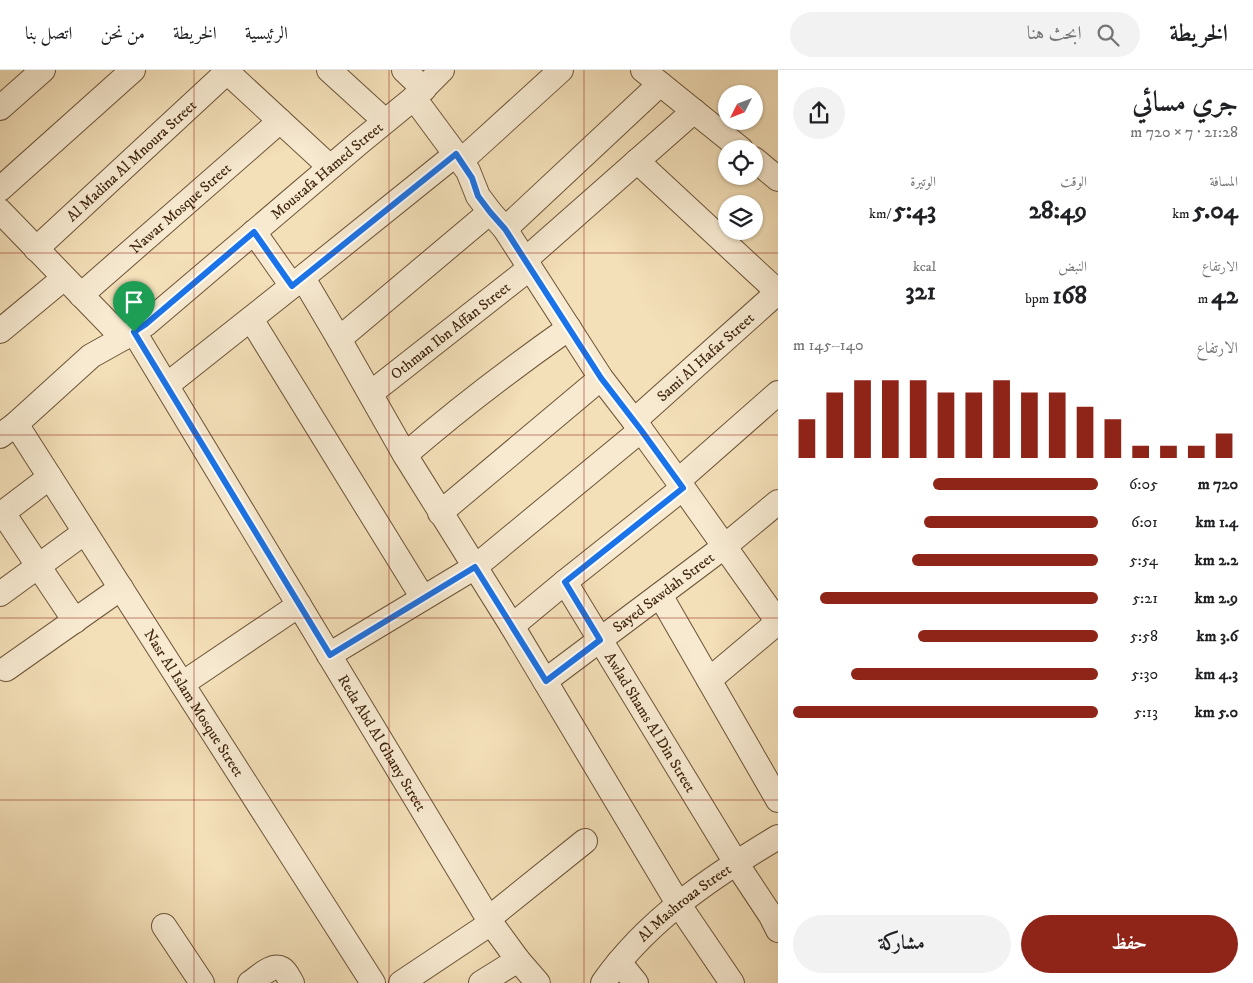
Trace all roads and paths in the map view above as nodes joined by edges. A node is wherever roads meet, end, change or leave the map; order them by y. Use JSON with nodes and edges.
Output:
{"nodes":[{"id":1,"x":42,"y":70,"type":"edge"},
{"id":2,"x":133,"y":70,"type":"edge"},
{"id":3,"x":328,"y":70,"type":"edge"},
{"id":4,"x":404,"y":70,"type":"edge"},
{"id":5,"x":442,"y":70,"type":"edge"},
{"id":6,"x":561,"y":70,"type":"edge"},
{"id":7,"x":226,"y":71,"type":"edge"},
{"id":8,"x":652,"y":77,"type":"edge"},
{"id":9,"x":419,"y":93,"type":"junction"},
{"id":10,"x":0,"y":108,"type":"edge"},
{"id":11,"x":694,"y":111,"type":"junction"},
{"id":12,"x":280,"y":121,"type":"junction"},
{"id":13,"x":385,"y":122,"type":"junction"},
{"id":14,"x":730,"y":140,"type":"edge"},
{"id":15,"x":459,"y":158,"type":"junction"},
{"id":16,"x":638,"y":161,"type":"junction"},
{"id":17,"x":763,"y":166,"type":"edge"},
{"id":18,"x":330,"y":167,"type":"junction"},
{"id":19,"x":778,"y":179,"type":"edge"},
{"id":20,"x":0,"y":189,"type":"edge"},
{"id":21,"x":0,"y":211,"type":"edge"},
{"id":22,"x":498,"y":221,"type":"junction"},
{"id":23,"x":254,"y":232,"type":"junction"},
{"id":24,"x":36,"y":249,"type":"junction"},
{"id":25,"x":528,"y":264,"type":"junction"},
{"id":26,"x":64,"y":278,"type":"junction"},
{"id":27,"x":298,"y":282,"type":"junction"},
{"id":28,"x":778,"y":292,"type":"edge"},
{"id":29,"x":81,"y":296,"type":"junction"},
{"id":30,"x":251,"y":319,"type":"junction"},
{"id":31,"x":569,"y":328,"type":"junction"},
{"id":32,"x":0,"y":331,"type":"edge"},
{"id":33,"x":128,"y":335,"type":"junction"},
{"id":34,"x":339,"y":339,"type":"junction"},
{"id":35,"x":601,"y":378,"type":"junction"},
{"id":36,"x":166,"y":385,"type":"junction"},
{"id":37,"x":371,"y":393,"type":"junction"},
{"id":38,"x":778,"y":393,"type":"edge"},
{"id":39,"x":637,"y":425,"type":"junction"},
{"id":40,"x":8,"y":430,"type":"edge"},
{"id":41,"x":406,"y":455,"type":"junction"},
{"id":42,"x":50,"y":477,"type":"junction"},
{"id":43,"x":681,"y":484,"type":"junction"},
{"id":44,"x":775,"y":509,"type":"edge"},
{"id":45,"x":440,"y":513,"type":"junction"},
{"id":46,"x":2,"y":514,"type":"edge"},
{"id":47,"x":85,"y":532,"type":"junction"},
{"id":48,"x":725,"y":546,"type":"junction"},
{"id":49,"x":39,"y":566,"type":"junction"},
{"id":50,"x":475,"y":567,"type":"junction"},
{"id":51,"x":565,"y":582,"type":"junction"},
{"id":52,"x":121,"y":588,"type":"junction"},
{"id":53,"x":0,"y":594,"type":"edge"},
{"id":54,"x":660,"y":595,"type":"junction"},
{"id":55,"x":423,"y":598,"type":"junction"},
{"id":56,"x":299,"y":605,"type":"junction"},
{"id":57,"x":75,"y":621,"type":"junction"},
{"id":58,"x":778,"y":622,"type":"edge"},
{"id":59,"x":512,"y":626,"type":"junction"},
{"id":60,"x":600,"y":640,"type":"junction"},
{"id":61,"x":330,"y":655,"type":"junction"},
{"id":62,"x":6,"y":670,"type":"dead end"},
{"id":63,"x":709,"y":680,"type":"junction"},
{"id":64,"x":546,"y":681,"type":"junction"},
{"id":65,"x":182,"y":684,"type":"junction"},
{"id":66,"x":778,"y":800,"type":"edge"},
{"id":67,"x":778,"y":836,"type":"edge"},
{"id":68,"x":585,"y":841,"type":"dead end"},
{"id":69,"x":736,"y":862,"type":"junction"},
{"id":70,"x":679,"y":905,"type":"junction"},
{"id":71,"x":490,"y":921,"type":"junction"},
{"id":72,"x":164,"y":926,"type":"dead end"},
{"id":73,"x":778,"y":930,"type":"edge"},
{"id":74,"x":518,"y":960,"type":"junction"},
{"id":75,"x":619,"y":962,"type":"junction"},
{"id":76,"x":202,"y":983,"type":"edge"},
{"id":77,"x":250,"y":983,"type":"edge"},
{"id":78,"x":292,"y":983,"type":"edge"},
{"id":79,"x":373,"y":983,"type":"edge"},
{"id":80,"x":401,"y":983,"type":"edge"},
{"id":81,"x":482,"y":983,"type":"edge"},
{"id":82,"x":538,"y":983,"type":"edge"},
{"id":83,"x":603,"y":983,"type":"edge"},
{"id":84,"x":636,"y":983,"type":"edge"},
{"id":85,"x":732,"y":983,"type":"edge"}],
"edges":[{"from":1,"to":10,"type":"street"},
{"from":2,"to":20,"type":"street"},
{"from":3,"to":13,"type":"street"},
{"from":4,"to":9,"type":"street"},
{"from":5,"to":9,"type":"street","name":"Moustafa Hamed Street"},
{"from":6,"to":15,"type":"street"},
{"from":7,"to":12,"type":"street"},
{"from":7,"to":24,"type":"street","name":"Al Madina Al Mnoura Street"},
{"from":8,"to":11,"type":"street"},
{"from":8,"to":22,"type":"street"},
{"from":9,"to":13,"type":"street","name":"Moustafa Hamed Street"},
{"from":9,"to":15,"type":"street"},
{"from":11,"to":14,"type":"street"},
{"from":11,"to":16,"type":"street","name":"Othman Ibn Affan Street"},
{"from":12,"to":18,"type":"street"},
{"from":12,"to":29,"type":"street","name":"Nawar Mosque Street"},
{"from":13,"to":18,"type":"street","name":"Moustafa Hamed Street"},
{"from":15,"to":22,"type":"street"},
{"from":15,"to":27,"type":"street"},
{"from":16,"to":25,"type":"street","name":"Othman Ibn Affan Street"},
{"from":16,"to":28,"type":"street"},
{"from":17,"to":19,"type":"street"},
{"from":18,"to":23,"type":"street","name":"Moustafa Hamed Street"},
{"from":21,"to":24,"type":"street","name":"Reda Abd Al Ghany Street"},
{"from":22,"to":25,"type":"street"},
{"from":22,"to":34,"type":"street"},
{"from":23,"to":27,"type":"street"},
{"from":23,"to":33,"type":"street","name":"Moustafa Hamed Street"},
{"from":24,"to":26,"type":"street","name":"Reda Abd Al Ghany Street"},
{"from":25,"to":31,"type":"street"},
{"from":25,"to":37,"type":"street","name":"Othman Ibn Affan Street"},
{"from":26,"to":29,"type":"street","name":"Reda Abd Al Ghany Street"},
{"from":26,"to":32,"type":"street"},
{"from":27,"to":30,"type":"street"},
{"from":27,"to":34,"type":"street"},
{"from":28,"to":39,"type":"street","name":"Sami Al Hafar Street"},
{"from":29,"to":33,"type":"street","name":"Reda Abd Al Ghany Street"},
{"from":30,"to":36,"type":"street"},
{"from":30,"to":55,"type":"street"},
{"from":31,"to":35,"type":"street"},
{"from":31,"to":41,"type":"street"},
{"from":33,"to":36,"type":"street","name":"Reda Abd Al Ghany Street"},
{"from":33,"to":40,"type":"street","name":"Moustafa Hamed Street"},
{"from":34,"to":37,"type":"street"},
{"from":35,"to":39,"type":"street"},
{"from":35,"to":45,"type":"street"},
{"from":36,"to":56,"type":"street","name":"Reda Abd Al Ghany Street"},
{"from":37,"to":41,"type":"street"},
{"from":38,"to":43,"type":"street"},
{"from":39,"to":43,"type":"street"},
{"from":39,"to":50,"type":"street","name":"Sami Al Hafar Street"},
{"from":40,"to":42,"type":"street","name":"Nasr Al Islam Mosque Street"},
{"from":41,"to":45,"type":"street"},
{"from":42,"to":46,"type":"street"},
{"from":42,"to":47,"type":"street","name":"Nasr Al Islam Mosque Street"},
{"from":43,"to":48,"type":"street"},
{"from":43,"to":51,"type":"street"},
{"from":44,"to":48,"type":"street","name":"Sayed Sawdah Street"},
{"from":45,"to":50,"type":"street"},
{"from":46,"to":49,"type":"street"},
{"from":47,"to":49,"type":"street"},
{"from":47,"to":52,"type":"street","name":"Nasr Al Islam Mosque Street"},
{"from":48,"to":54,"type":"street","name":"Sayed Sawdah Street"},
{"from":48,"to":58,"type":"street"},
{"from":49,"to":53,"type":"street"},
{"from":49,"to":57,"type":"street"},
{"from":50,"to":55,"type":"street","name":"Sami Al Hafar Street"},
{"from":50,"to":59,"type":"street"},
{"from":51,"to":59,"type":"street"},
{"from":51,"to":60,"type":"street","name":"Awlad Shams Al Din Street"},
{"from":52,"to":57,"type":"street"},
{"from":52,"to":65,"type":"street","name":"Nasr Al Islam Mosque Street"},
{"from":54,"to":60,"type":"street","name":"Sayed Sawdah Street"},
{"from":54,"to":63,"type":"street"},
{"from":55,"to":61,"type":"street","name":"Sami Al Hafar Street"},
{"from":56,"to":61,"type":"street","name":"Reda Abd Al Ghany Street"},
{"from":56,"to":65,"type":"street"},
{"from":57,"to":62,"type":"street"},
{"from":58,"to":63,"type":"street"},
{"from":59,"to":64,"type":"street"},
{"from":60,"to":64,"type":"street","name":"Sayed Sawdah Street"},
{"from":60,"to":69,"type":"street","name":"Awlad Shams Al Din Street"},
{"from":61,"to":71,"type":"street","name":"Reda Abd Al Ghany Street"},
{"from":63,"to":66,"type":"street"},
{"from":64,"to":70,"type":"street"},
{"from":65,"to":79,"type":"street","name":"Nasr Al Islam Mosque Street"},
{"from":67,"to":69,"type":"street","name":"Al Mashroaa Street"},
{"from":68,"to":71,"type":"street"},
{"from":69,"to":70,"type":"street","name":"Al Mashroaa Street"},
{"from":69,"to":73,"type":"street","name":"Awlad Shams Al Din Street"},
{"from":70,"to":75,"type":"street","name":"Al Mashroaa Street"},
{"from":70,"to":85,"type":"street"},
{"from":71,"to":74,"type":"street","name":"Reda Abd Al Ghany Street"},
{"from":71,"to":80,"type":"street"},
{"from":72,"to":76,"type":"street"},
{"from":74,"to":81,"type":"street"},
{"from":74,"to":82,"type":"street","name":"Reda Abd Al Ghany Street"},
{"from":75,"to":83,"type":"street","name":"Al Mashroaa Street"},
{"from":75,"to":84,"type":"street"},
{"from":77,"to":78,"type":"street"}]}
